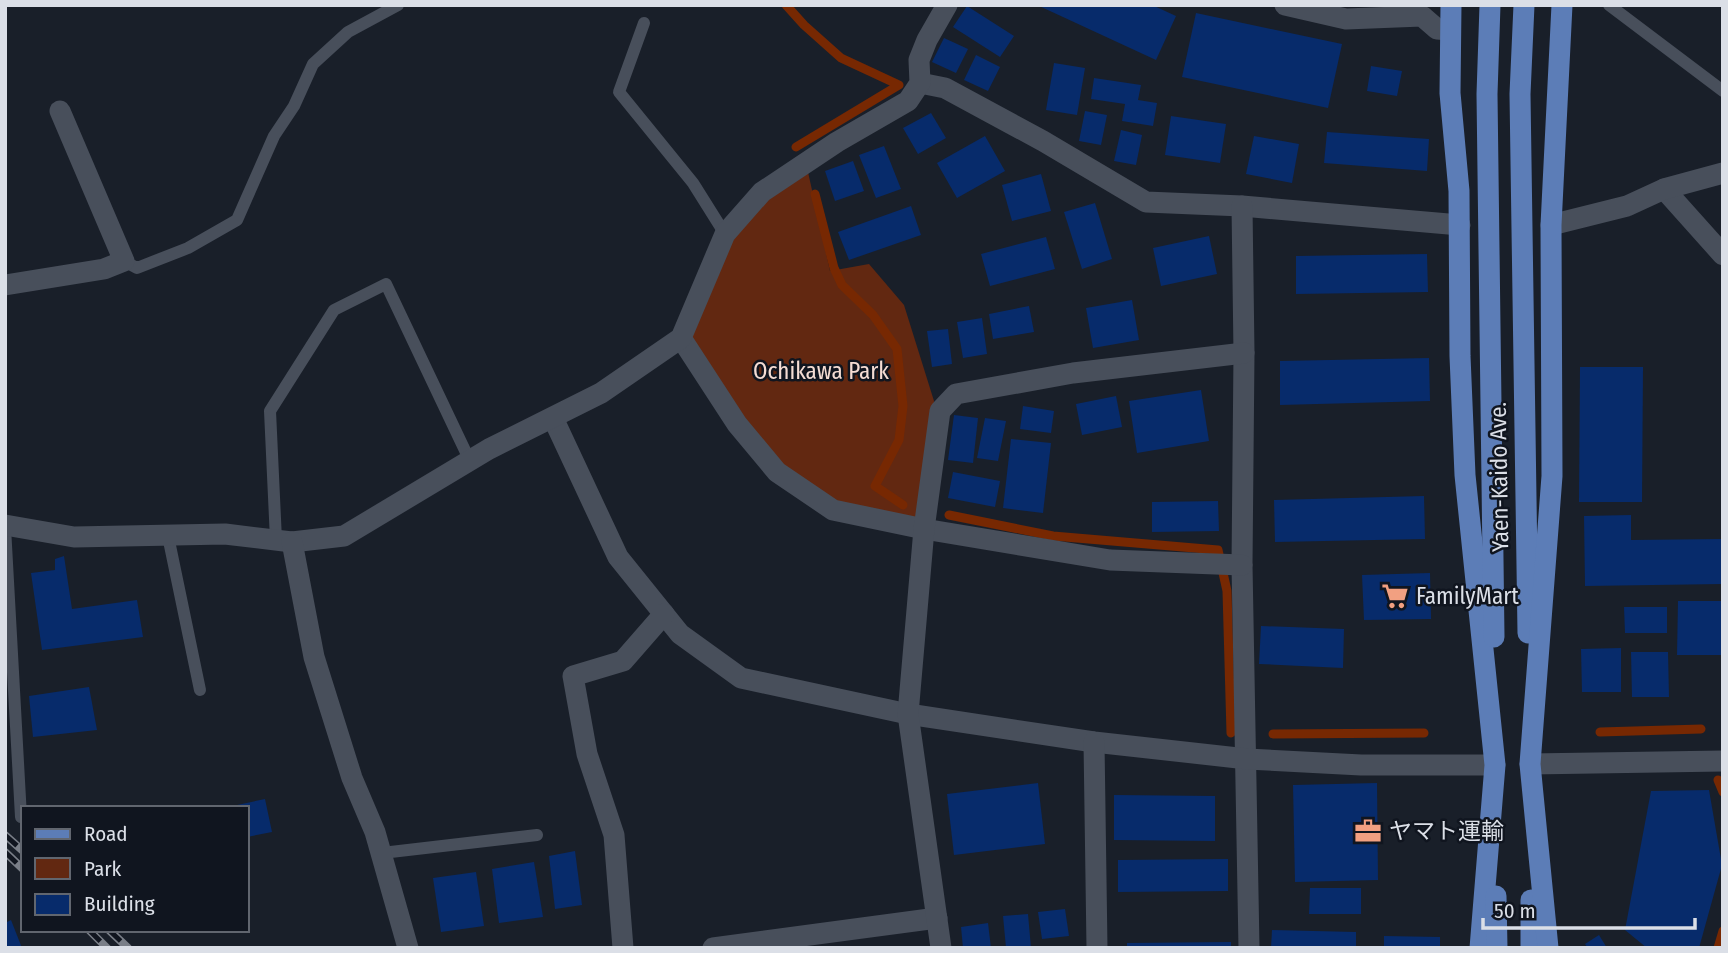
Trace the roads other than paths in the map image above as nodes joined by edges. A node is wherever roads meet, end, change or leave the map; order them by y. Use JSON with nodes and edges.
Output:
{"nodes":[{"id":1,"x":398,"y":5,"type":"edge"},
{"id":2,"x":947,"y":5,"type":"edge"},
{"id":3,"x":1285,"y":5,"type":"edge"},
{"id":4,"x":1451,"y":5,"type":"edge"},
{"id":5,"x":1490,"y":5,"type":"edge"},
{"id":6,"x":1524,"y":5,"type":"edge"},
{"id":7,"x":1562,"y":5,"type":"edge"},
{"id":8,"x":1609,"y":5,"type":"edge"},
{"id":9,"x":644,"y":23,"type":"dead end"},
{"id":10,"x":1450,"y":30,"type":"junction"},
{"id":11,"x":920,"y":83,"type":"junction"},
{"id":12,"x":1723,"y":91,"type":"edge"},
{"id":13,"x":60,"y":111,"type":"dead end"},
{"id":14,"x":1723,"y":173,"type":"edge"},
{"id":15,"x":1664,"y":189,"type":"junction"},
{"id":16,"x":1242,"y":206,"type":"junction"},
{"id":17,"x":1460,"y":225,"type":"junction"},
{"id":18,"x":1550,"y":225,"type":"junction"},
{"id":19,"x":725,"y":234,"type":"junction"},
{"id":20,"x":1723,"y":256,"type":"edge"},
{"id":21,"x":124,"y":261,"type":"junction"},
{"id":22,"x":5,"y":285,"type":"edge"},
{"id":23,"x":681,"y":338,"type":"junction"},
{"id":24,"x":1244,"y":353,"type":"junction"},
{"id":25,"x":552,"y":418,"type":"junction"},
{"id":26,"x":470,"y":461,"type":"junction"},
{"id":27,"x":5,"y":526,"type":"edge"},
{"id":28,"x":924,"y":529,"type":"junction"},
{"id":29,"x":168,"y":536,"type":"junction"},
{"id":30,"x":284,"y":541,"type":"junction"},
{"id":31,"x":1239,"y":565,"type":"junction"},
{"id":32,"x":664,"y":614,"type":"junction"},
{"id":33,"x":200,"y":690,"type":"dead end"},
{"id":34,"x":908,"y":714,"type":"junction"},
{"id":35,"x":1094,"y":742,"type":"junction"},
{"id":36,"x":1247,"y":759,"type":"junction"},
{"id":37,"x":1723,"y":761,"type":"edge"},
{"id":38,"x":1530,"y":764,"type":"junction"},
{"id":39,"x":1495,"y":765,"type":"junction"},
{"id":40,"x":21,"y":817,"type":"dead end"},
{"id":41,"x":537,"y":835,"type":"dead end"},
{"id":42,"x":382,"y":853,"type":"junction"},
{"id":43,"x":937,"y":918,"type":"junction"},
{"id":44,"x":408,"y":948,"type":"edge"},
{"id":45,"x":623,"y":948,"type":"edge"},
{"id":46,"x":713,"y":948,"type":"edge"},
{"id":47,"x":941,"y":948,"type":"edge"},
{"id":48,"x":1097,"y":948,"type":"edge"},
{"id":49,"x":1249,"y":948,"type":"edge"},
{"id":50,"x":1479,"y":948,"type":"edge"},
{"id":51,"x":1497,"y":948,"type":"edge"},
{"id":52,"x":1531,"y":948,"type":"edge"},
{"id":53,"x":1548,"y":948,"type":"edge"}],
"edges":[{"from":1,"to":21,"type":"lane"},
{"from":2,"to":11,"type":"street"},
{"from":3,"to":10,"type":"street"},
{"from":4,"to":10,"type":"main road"},
{"from":5,"to":39,"type":"main road","name":"Yaen-Kaido Ave."},
{"from":6,"to":38,"type":"main road","name":"Yaen-Kaido Ave."},
{"from":7,"to":18,"type":"main road"},
{"from":8,"to":12,"type":"lane"},
{"from":9,"to":19,"type":"lane"},
{"from":10,"to":17,"type":"main road"},
{"from":11,"to":16,"type":"street"},
{"from":11,"to":19,"type":"street"},
{"from":13,"to":21,"type":"street"},
{"from":14,"to":15,"type":"street"},
{"from":15,"to":18,"type":"street"},
{"from":15,"to":20,"type":"street"},
{"from":16,"to":17,"type":"street"},
{"from":16,"to":24,"type":"street"},
{"from":17,"to":39,"type":"main road"},
{"from":18,"to":38,"type":"main road"},
{"from":19,"to":23,"type":"street"},
{"from":21,"to":22,"type":"street"},
{"from":23,"to":25,"type":"street"},
{"from":23,"to":28,"type":"street"},
{"from":24,"to":28,"type":"street"},
{"from":24,"to":31,"type":"street"},
{"from":25,"to":26,"type":"street"},
{"from":25,"to":32,"type":"street"},
{"from":26,"to":30,"type":"street"},
{"from":26,"to":30,"type":"lane"},
{"from":27,"to":29,"type":"street"},
{"from":27,"to":40,"type":"lane"},
{"from":28,"to":31,"type":"street"},
{"from":28,"to":34,"type":"street"},
{"from":29,"to":30,"type":"street"},
{"from":29,"to":33,"type":"lane"},
{"from":30,"to":42,"type":"street"},
{"from":31,"to":36,"type":"street"},
{"from":32,"to":34,"type":"street"},
{"from":32,"to":45,"type":"street"},
{"from":34,"to":35,"type":"street"},
{"from":34,"to":43,"type":"street"},
{"from":35,"to":36,"type":"street"},
{"from":35,"to":48,"type":"street"},
{"from":36,"to":39,"type":"street"},
{"from":36,"to":49,"type":"street"},
{"from":37,"to":38,"type":"street"},
{"from":38,"to":52,"type":"main road","name":"Yaen-Kaido Ave."},
{"from":38,"to":53,"type":"main road"},
{"from":39,"to":50,"type":"main road"},
{"from":39,"to":51,"type":"main road","name":"Yaen-Kaido Ave."},
{"from":41,"to":42,"type":"lane"},
{"from":42,"to":44,"type":"street"},
{"from":43,"to":46,"type":"street"},
{"from":43,"to":47,"type":"street"}]}
